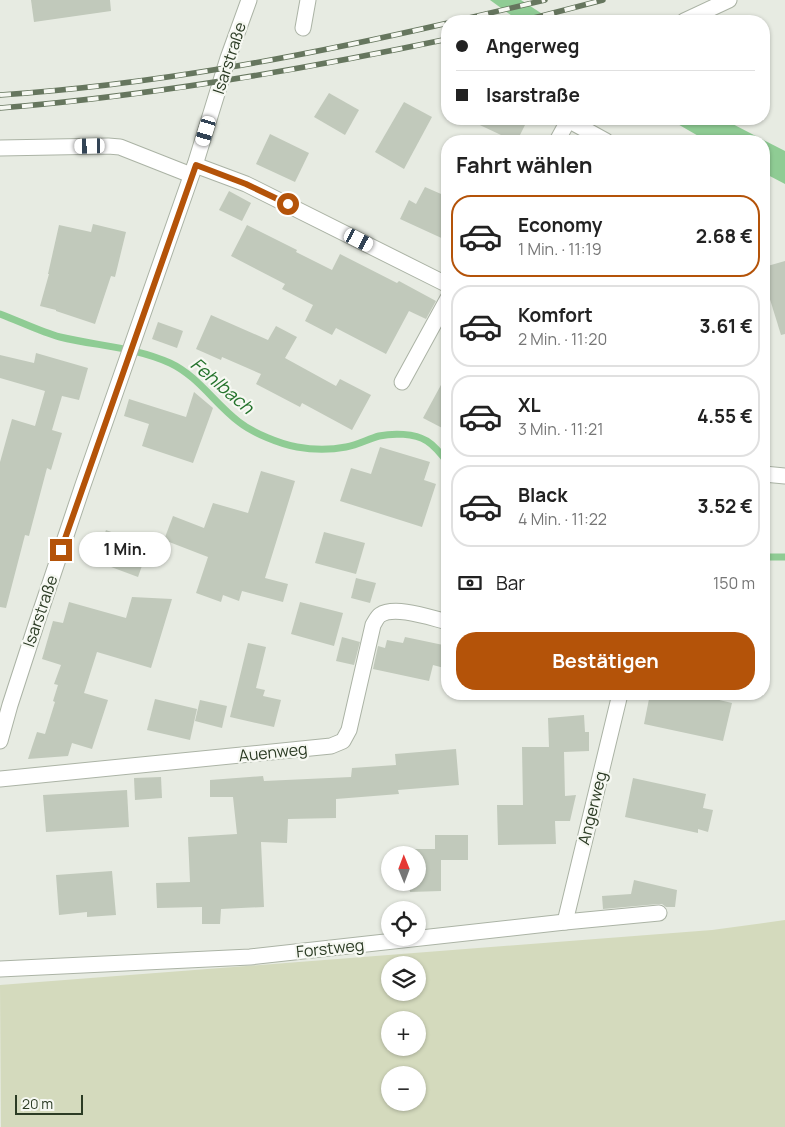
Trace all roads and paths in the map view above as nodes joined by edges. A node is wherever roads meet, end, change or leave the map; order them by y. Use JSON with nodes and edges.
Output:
{"nodes":[{"id":1,"x":249,"y":0,"type":"edge"},
{"id":2,"x":308,"y":0,"type":"edge"},
{"id":3,"x":729,"y":0,"type":"edge"},
{"id":4,"x":697,"y":15,"type":"edge"},
{"id":5,"x":304,"y":28,"type":"dead end"},
{"id":6,"x":578,"y":125,"type":"edge"},
{"id":7,"x":595,"y":135,"type":"edge"},
{"id":8,"x":0,"y":148,"type":"edge"},
{"id":9,"x":193,"y":170,"type":"junction"},
{"id":10,"x":441,"y":282,"type":"edge"},
{"id":11,"x":441,"y":311,"type":"edge"},
{"id":12,"x":402,"y":382,"type":"dead end"},
{"id":13,"x":770,"y":475,"type":"edge"},
{"id":14,"x":785,"y":476,"type":"edge"},
{"id":15,"x":441,"y":620,"type":"edge"},
{"id":16,"x":619,"y":700,"type":"edge"},
{"id":17,"x":0,"y":741,"type":"edge"},
{"id":18,"x":0,"y":779,"type":"edge"},
{"id":19,"x":659,"y":913,"type":"dead end"},
{"id":20,"x":565,"y":922,"type":"junction"},
{"id":21,"x":0,"y":969,"type":"edge"}],
"edges":[{"from":1,"to":9,"type":"street","name":"Isarstraße"},
{"from":2,"to":5,"type":"street"},
{"from":3,"to":4,"type":"street"},
{"from":6,"to":7,"type":"street"},
{"from":8,"to":9,"type":"street"},
{"from":9,"to":10,"type":"street"},
{"from":9,"to":17,"type":"street","name":"Isarstraße"},
{"from":11,"to":12,"type":"street"},
{"from":13,"to":14,"type":"street"},
{"from":15,"to":18,"type":"street","name":"Auenweg"},
{"from":16,"to":20,"type":"street","name":"Angerweg"},
{"from":19,"to":20,"type":"street","name":"Forstweg"},
{"from":20,"to":21,"type":"street","name":"Forstweg"}]}
